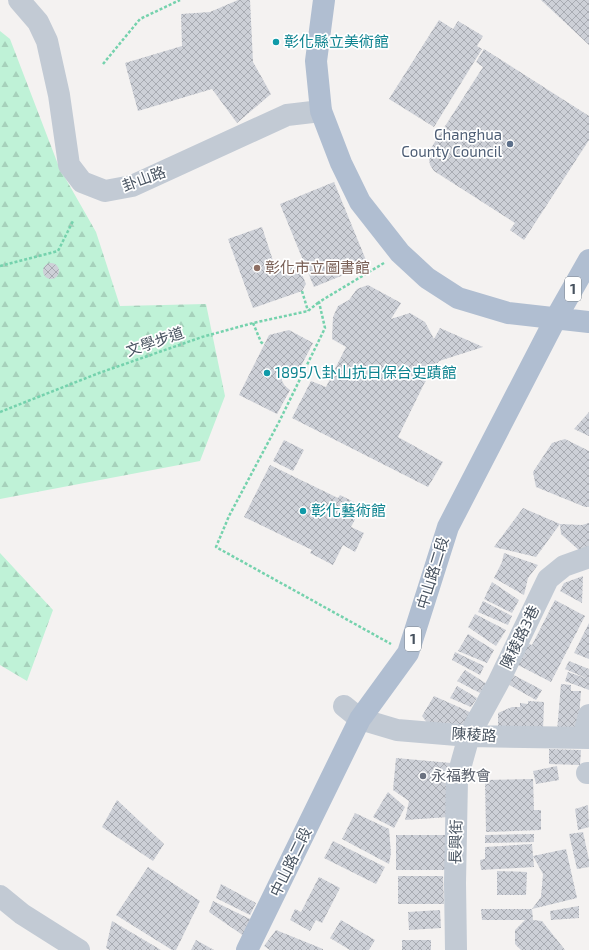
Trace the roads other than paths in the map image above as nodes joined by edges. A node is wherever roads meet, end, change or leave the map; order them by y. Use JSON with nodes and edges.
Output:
{"nodes":[{"id":1,"x":19,"y":0,"type":"edge"},
{"id":2,"x":324,"y":0,"type":"edge"},
{"id":3,"x":321,"y":111,"type":"junction"},
{"id":4,"x":589,"y":260,"type":"edge"},
{"id":5,"x":556,"y":318,"type":"junction"},
{"id":6,"x":589,"y":322,"type":"edge"},
{"id":7,"x":589,"y":557,"type":"edge"},
{"id":8,"x":352,"y":713,"type":"junction"},
{"id":9,"x":589,"y":715,"type":"edge"},
{"id":10,"x":470,"y":736,"type":"junction"},
{"id":11,"x":586,"y":738,"type":"edge"},
{"id":12,"x":0,"y":896,"type":"edge"},
{"id":13,"x":79,"y":950,"type":"edge"},
{"id":14,"x":247,"y":950,"type":"edge"},
{"id":15,"x":456,"y":950,"type":"edge"}],
"edges":[{"from":1,"to":3,"type":"street","name":"卦山路"},
{"from":2,"to":3,"type":"main road"},
{"from":3,"to":5,"type":"main road"},
{"from":4,"to":5,"type":"main road","name":"中山路二段","number":"1"},
{"from":5,"to":6,"type":"main road"},
{"from":5,"to":8,"type":"main road","name":"中山路二段","number":"1"},
{"from":7,"to":10,"type":"street","name":"陳稜路3巷"},
{"from":8,"to":10,"type":"street","name":"陳稜路"},
{"from":8,"to":14,"type":"main road","name":"中山路二段","number":"1"},
{"from":9,"to":11,"type":"street"},
{"from":10,"to":11,"type":"street","name":"陳稜路"},
{"from":10,"to":15,"type":"street","name":"長興街"},
{"from":12,"to":13,"type":"street"}]}
